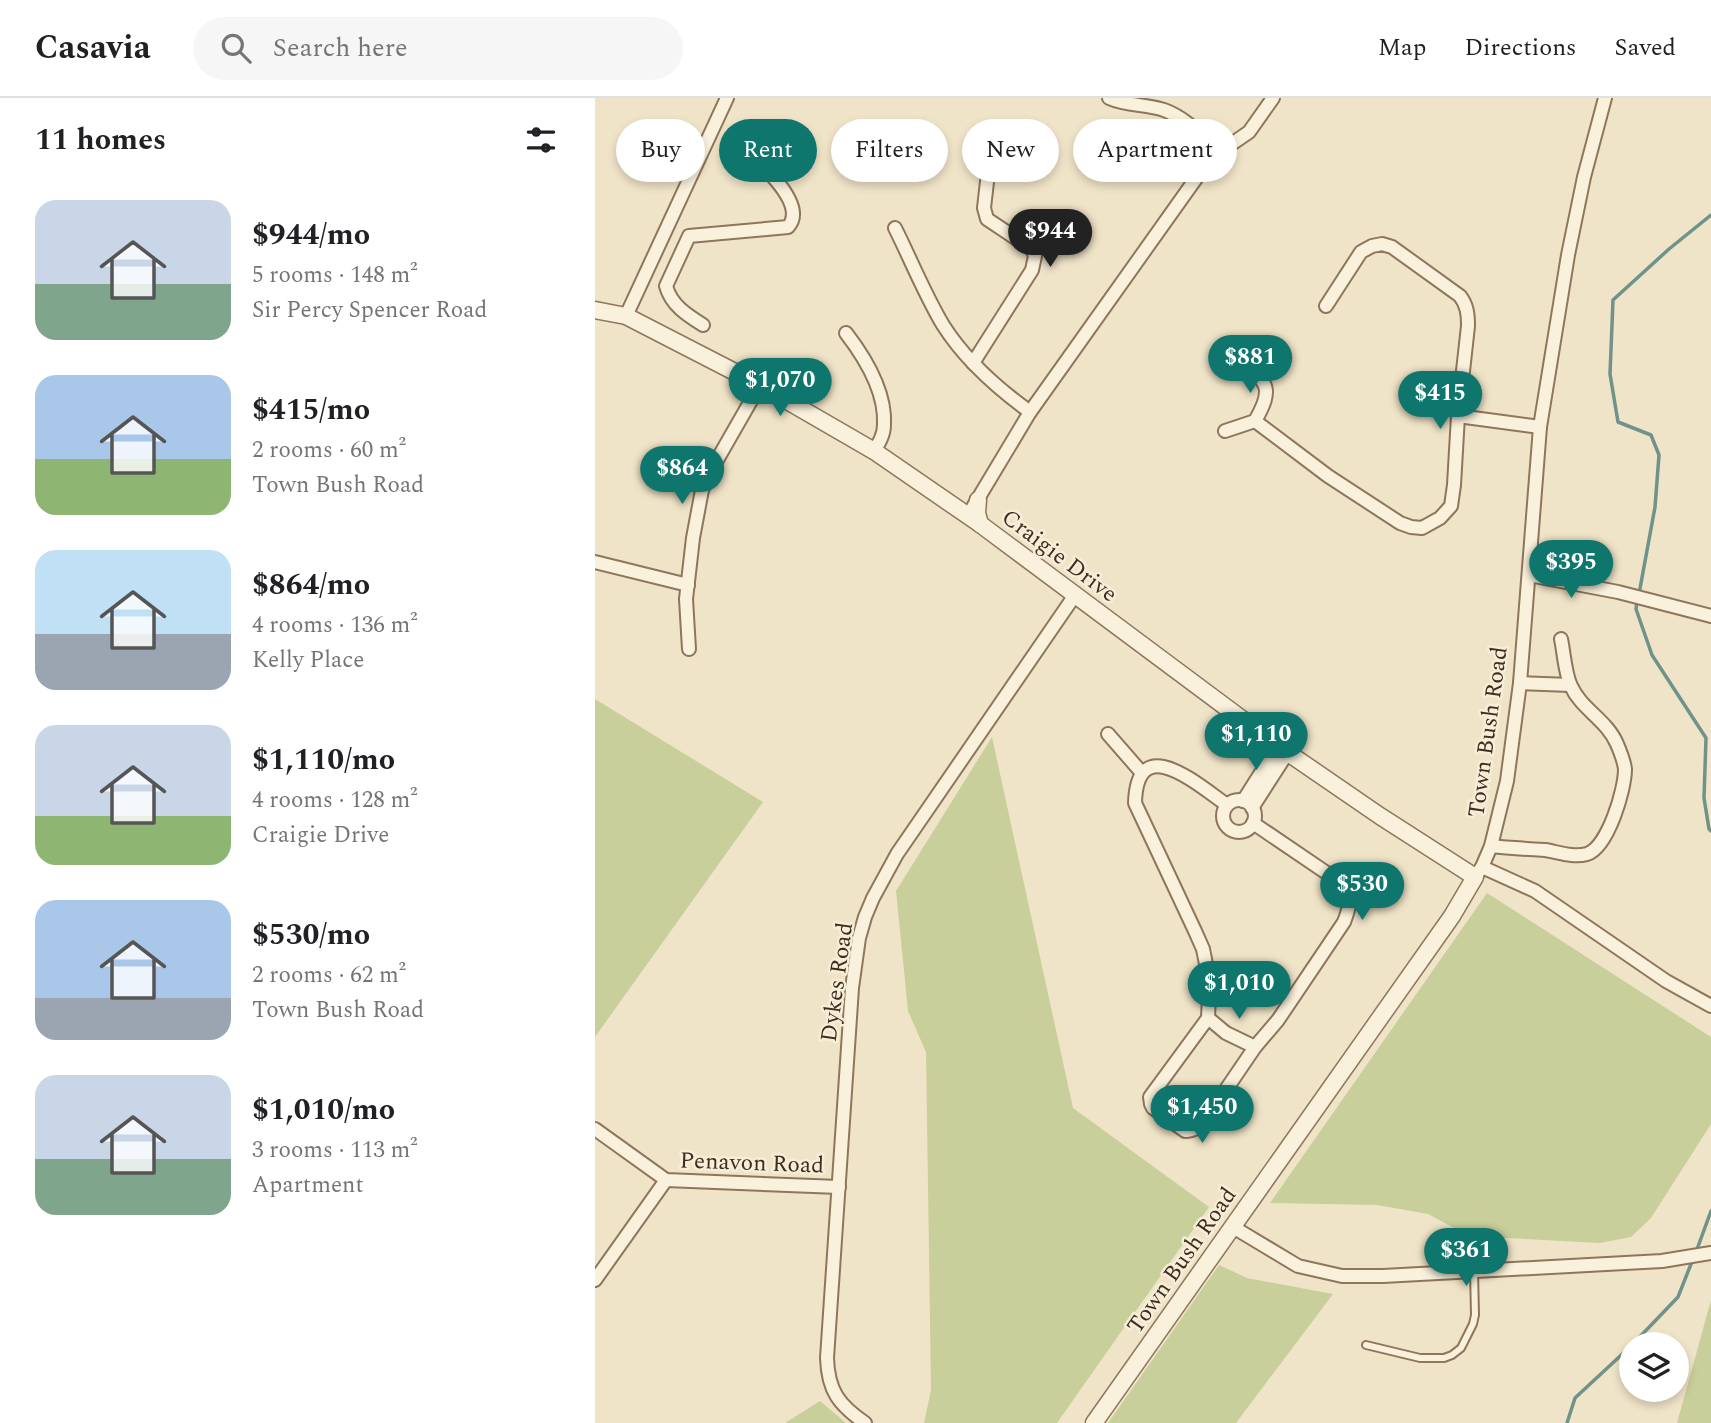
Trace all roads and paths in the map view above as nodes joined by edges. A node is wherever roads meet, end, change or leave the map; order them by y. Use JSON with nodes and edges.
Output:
{"nodes":[{"id":1,"x":727,"y":98,"type":"edge"},
{"id":2,"x":1109,"y":98,"type":"edge"},
{"id":3,"x":1273,"y":98,"type":"edge"},
{"id":4,"x":1605,"y":98,"type":"edge"},
{"id":5,"x":1181,"y":119,"type":"edge"},
{"id":6,"x":1237,"y":140,"type":"edge"},
{"id":7,"x":776,"y":182,"type":"edge"},
{"id":8,"x":987,"y":182,"type":"edge"},
{"id":9,"x":1193,"y":182,"type":"edge"},
{"id":10,"x":669,"y":227,"type":"junction"},
{"id":11,"x":895,"y":228,"type":"dead end"},
{"id":12,"x":689,"y":236,"type":"junction"},
{"id":13,"x":1326,"y":306,"type":"dead end"},
{"id":14,"x":595,"y":310,"type":"edge"},
{"id":15,"x":626,"y":316,"type":"junction"},
{"id":16,"x":703,"y":325,"type":"dead end"},
{"id":17,"x":846,"y":333,"type":"dead end"},
{"id":18,"x":1234,"y":357,"type":"dead end"},
{"id":19,"x":974,"y":363,"type":"junction"},
{"id":20,"x":760,"y":385,"type":"junction"},
{"id":21,"x":1030,"y":412,"type":"junction"},
{"id":22,"x":1458,"y":415,"type":"junction"},
{"id":23,"x":1255,"y":421,"type":"junction"},
{"id":24,"x":1540,"y":427,"type":"junction"},
{"id":25,"x":1225,"y":431,"type":"dead end"},
{"id":26,"x":874,"y":451,"type":"junction"},
{"id":27,"x":978,"y":500,"type":"joint"},
{"id":28,"x":974,"y":519,"type":"junction"},
{"id":29,"x":595,"y":562,"type":"edge"},
{"id":30,"x":1529,"y":575,"type":"junction"},
{"id":31,"x":688,"y":585,"type":"junction"},
{"id":32,"x":1075,"y":595,"type":"junction"},
{"id":33,"x":1711,"y":616,"type":"edge"},
{"id":34,"x":1561,"y":639,"type":"dead end"},
{"id":35,"x":689,"y":649,"type":"dead end"},
{"id":36,"x":1520,"y":683,"type":"junction"},
{"id":37,"x":1570,"y":685,"type":"junction"},
{"id":38,"x":1108,"y":734,"type":"dead end"},
{"id":39,"x":1283,"y":749,"type":"junction"},
{"id":40,"x":1142,"y":773,"type":"junction"},
{"id":41,"x":1247,"y":805,"type":"junction"},
{"id":42,"x":1227,"y":806,"type":"junction"},
{"id":43,"x":1253,"y":823,"type":"junction"},
{"id":44,"x":1491,"y":846,"type":"junction"},
{"id":45,"x":1479,"y":872,"type":"junction"},
{"id":46,"x":1711,"y":1006,"type":"edge"},
{"id":47,"x":1207,"y":1018,"type":"junction"},
{"id":48,"x":1255,"y":1047,"type":"junction"},
{"id":49,"x":595,"y":1129,"type":"edge"},
{"id":50,"x":666,"y":1180,"type":"junction"},
{"id":51,"x":839,"y":1187,"type":"junction"},
{"id":52,"x":1233,"y":1227,"type":"junction"},
{"id":53,"x":1711,"y":1252,"type":"edge"},
{"id":54,"x":1474,"y":1271,"type":"junction"},
{"id":55,"x":595,"y":1280,"type":"edge"},
{"id":56,"x":1366,"y":1345,"type":"dead end"},
{"id":57,"x":865,"y":1423,"type":"edge"},
{"id":58,"x":1094,"y":1423,"type":"edge"}],
"edges":[{"from":1,"to":10,"type":"street"},
{"from":2,"to":5,"type":"street"},
{"from":3,"to":6,"type":"street"},
{"from":4,"to":24,"type":"street","name":"Town Bush Road"},
{"from":7,"to":12,"type":"street"},
{"from":8,"to":19,"type":"street"},
{"from":9,"to":21,"type":"street"},
{"from":10,"to":12,"type":"street"},
{"from":10,"to":15,"type":"street"},
{"from":11,"to":19,"type":"street"},
{"from":12,"to":16,"type":"street"},
{"from":13,"to":22,"type":"street"},
{"from":14,"to":15,"type":"street","name":"Craigie Drive"},
{"from":15,"to":20,"type":"street","name":"Craigie Drive"},
{"from":17,"to":26,"type":"street"},
{"from":18,"to":23,"type":"street"},
{"from":19,"to":21,"type":"street"},
{"from":20,"to":26,"type":"street","name":"Craigie Drive"},
{"from":20,"to":31,"type":"street"},
{"from":21,"to":27,"type":"street"},
{"from":22,"to":23,"type":"street"},
{"from":22,"to":24,"type":"street"},
{"from":23,"to":25,"type":"street"},
{"from":24,"to":30,"type":"street","name":"Town Bush Road"},
{"from":26,"to":28,"type":"street","name":"Craigie Drive"},
{"from":27,"to":28,"type":"street"},
{"from":28,"to":32,"type":"street","name":"Craigie Drive"},
{"from":29,"to":31,"type":"street"},
{"from":30,"to":33,"type":"street"},
{"from":30,"to":36,"type":"street","name":"Town Bush Road"},
{"from":31,"to":35,"type":"street"},
{"from":32,"to":39,"type":"street","name":"Craigie Drive"},
{"from":32,"to":51,"type":"street","name":"Dykes Road"},
{"from":34,"to":37,"type":"street"},
{"from":36,"to":37,"type":"street"},
{"from":36,"to":44,"type":"street","name":"Town Bush Road"},
{"from":37,"to":44,"type":"street"},
{"from":38,"to":40,"type":"street"},
{"from":39,"to":41,"type":"street"},
{"from":39,"to":45,"type":"street","name":"Craigie Drive"},
{"from":40,"to":42,"type":"street"},
{"from":40,"to":47,"type":"street"},
{"from":41,"to":42,"type":"street"},
{"from":41,"to":43,"type":"street"},
{"from":42,"to":43,"type":"street"},
{"from":43,"to":48,"type":"street"},
{"from":44,"to":45,"type":"street","name":"Town Bush Road"},
{"from":45,"to":46,"type":"street"},
{"from":45,"to":52,"type":"street","name":"Town Bush Road"},
{"from":47,"to":48,"type":"street"},
{"from":47,"to":48,"type":"street"},
{"from":49,"to":50,"type":"street","name":"Penavon Road"},
{"from":50,"to":51,"type":"street","name":"Penavon Road"},
{"from":50,"to":55,"type":"street"},
{"from":51,"to":57,"type":"street","name":"Dykes Road"},
{"from":52,"to":54,"type":"street"},
{"from":52,"to":58,"type":"street","name":"Town Bush Road"},
{"from":53,"to":54,"type":"street"},
{"from":54,"to":56,"type":"lane"}]}
